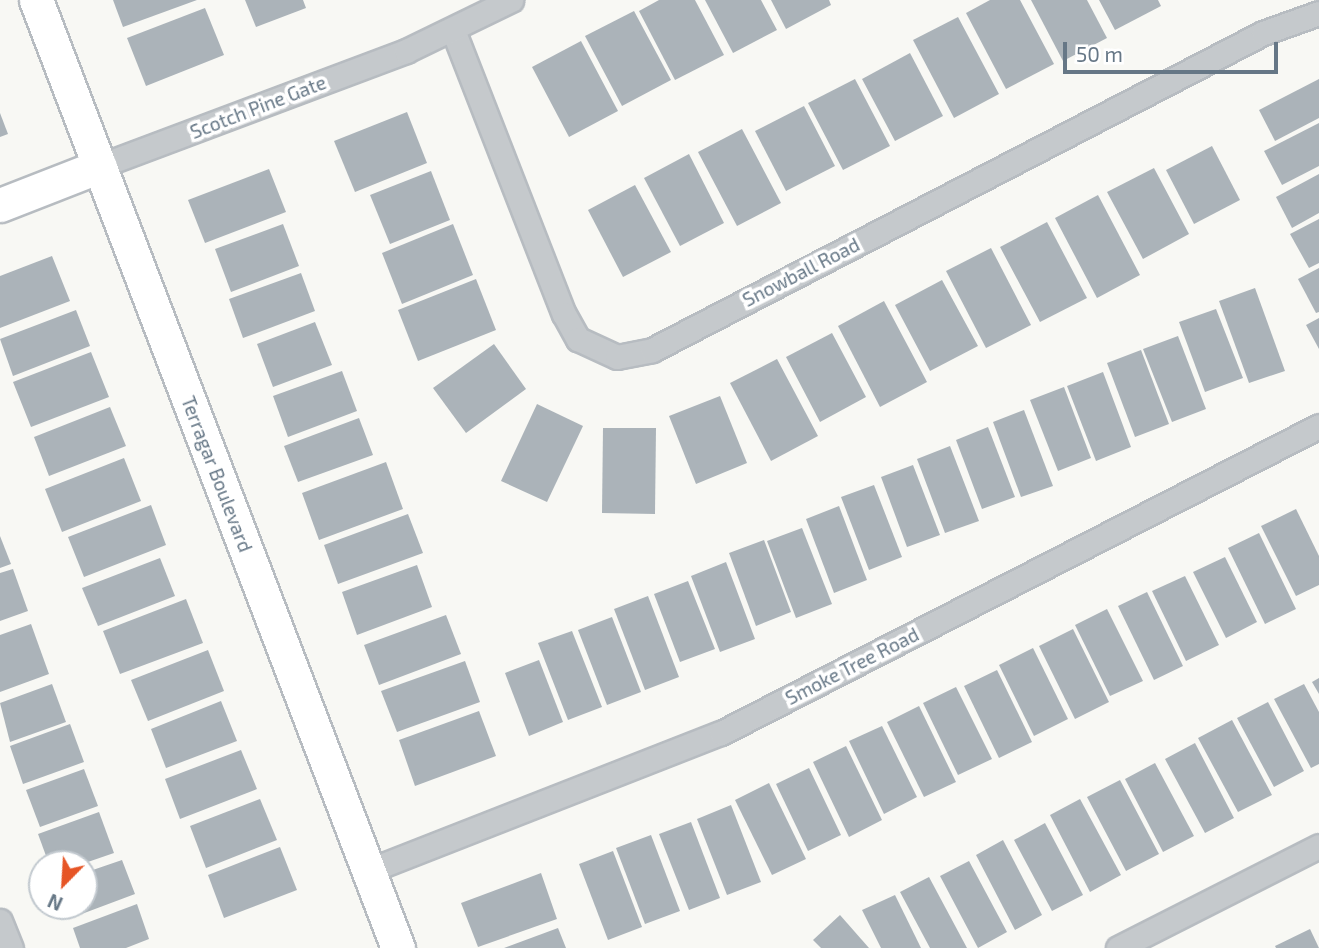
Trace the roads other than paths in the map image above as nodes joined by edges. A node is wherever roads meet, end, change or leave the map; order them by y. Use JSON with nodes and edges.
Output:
{"nodes":[{"id":1,"x":36,"y":0,"type":"edge"},
{"id":2,"x":511,"y":0,"type":"edge"},
{"id":3,"x":1319,"y":13,"type":"edge"},
{"id":4,"x":453,"y":30,"type":"junction"},
{"id":5,"x":100,"y":166,"type":"junction"},
{"id":6,"x":0,"y":205,"type":"edge"},
{"id":7,"x":1319,"y":426,"type":"edge"},
{"id":8,"x":1319,"y":846,"type":"edge"},
{"id":9,"x":368,"y":871,"type":"junction"},
{"id":10,"x":0,"y":920,"type":"edge"},
{"id":11,"x":11,"y":948,"type":"edge"},
{"id":12,"x":398,"y":948,"type":"edge"},
{"id":13,"x":1118,"y":948,"type":"edge"}],
"edges":[{"from":1,"to":5,"type":"street","name":"Terragar Boulevard"},
{"from":2,"to":4,"type":"street","name":"Scotch Pine Gate"},
{"from":3,"to":4,"type":"street","name":"Snowball Road"},
{"from":4,"to":5,"type":"street","name":"Scotch Pine Gate"},
{"from":5,"to":6,"type":"street","name":"Scotch Pine Gate"},
{"from":5,"to":9,"type":"street","name":"Terragar Boulevard"},
{"from":7,"to":9,"type":"street","name":"Smoke Tree Road"},
{"from":8,"to":13,"type":"street"},
{"from":9,"to":12,"type":"street","name":"Terragar Boulevard"},
{"from":10,"to":11,"type":"street"}]}
